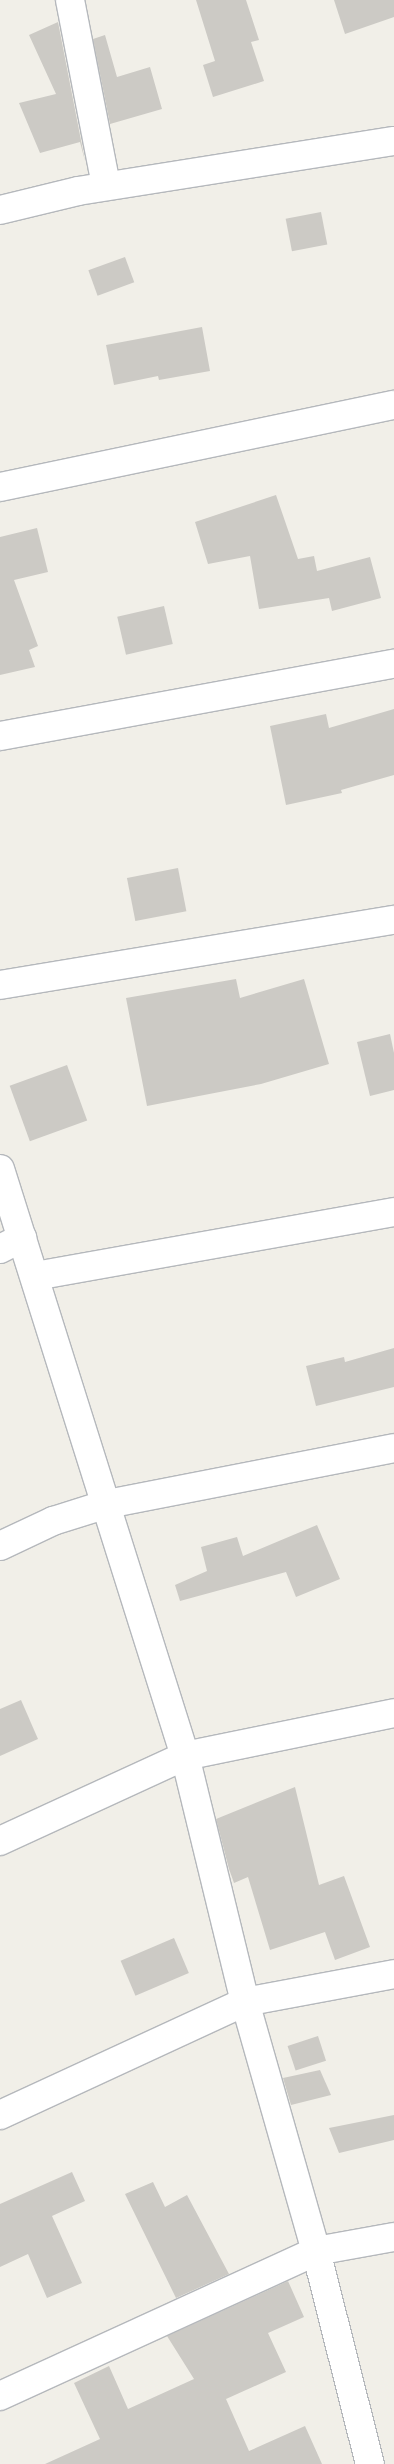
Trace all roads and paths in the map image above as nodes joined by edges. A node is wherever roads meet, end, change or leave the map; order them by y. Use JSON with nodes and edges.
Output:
{"nodes":[{"id":1,"x":70,"y":0,"type":"edge"},
{"id":2,"x":394,"y":141,"type":"edge"},
{"id":3,"x":106,"y":186,"type":"junction"},
{"id":4,"x":0,"y":210,"type":"edge"},
{"id":5,"x":394,"y":405,"type":"edge"},
{"id":6,"x":0,"y":487,"type":"edge"},
{"id":7,"x":394,"y":664,"type":"edge"},
{"id":8,"x":0,"y":736,"type":"edge"},
{"id":9,"x":394,"y":920,"type":"edge"},
{"id":10,"x":0,"y":985,"type":"edge"},
{"id":11,"x":0,"y":1169,"type":"edge"},
{"id":12,"x":394,"y":1212,"type":"edge"},
{"id":13,"x":11,"y":1243,"type":"edge"},
{"id":14,"x":35,"y":1276,"type":"junction"},
{"id":15,"x":394,"y":1448,"type":"edge"},
{"id":16,"x":107,"y":1504,"type":"junction"},
{"id":17,"x":0,"y":1546,"type":"edge"},
{"id":18,"x":394,"y":1713,"type":"edge"},
{"id":19,"x":185,"y":1756,"type":"junction"},
{"id":20,"x":0,"y":1841,"type":"edge"},
{"id":21,"x":394,"y":1974,"type":"edge"},
{"id":22,"x":245,"y":2002,"type":"junction"},
{"id":23,"x":0,"y":2115,"type":"edge"},
{"id":24,"x":394,"y":2237,"type":"edge"},
{"id":25,"x":316,"y":2251,"type":"junction"},
{"id":26,"x":0,"y":2396,"type":"edge"},
{"id":27,"x":370,"y":2464,"type":"edge"}],
"edges":[{"from":1,"to":3,"type":"street"},
{"from":2,"to":3,"type":"street"},
{"from":3,"to":4,"type":"street"},
{"from":5,"to":6,"type":"street"},
{"from":7,"to":8,"type":"street"},
{"from":9,"to":10,"type":"street"},
{"from":11,"to":13,"type":"street"},
{"from":12,"to":14,"type":"street"},
{"from":13,"to":14,"type":"street"},
{"from":14,"to":16,"type":"street"},
{"from":15,"to":16,"type":"street"},
{"from":16,"to":17,"type":"street"},
{"from":16,"to":19,"type":"street"},
{"from":18,"to":19,"type":"street"},
{"from":19,"to":20,"type":"street"},
{"from":19,"to":22,"type":"street"},
{"from":21,"to":22,"type":"street"},
{"from":22,"to":23,"type":"street"},
{"from":22,"to":25,"type":"street"},
{"from":24,"to":25,"type":"street"},
{"from":25,"to":26,"type":"street"},
{"from":25,"to":27,"type":"street"}]}
